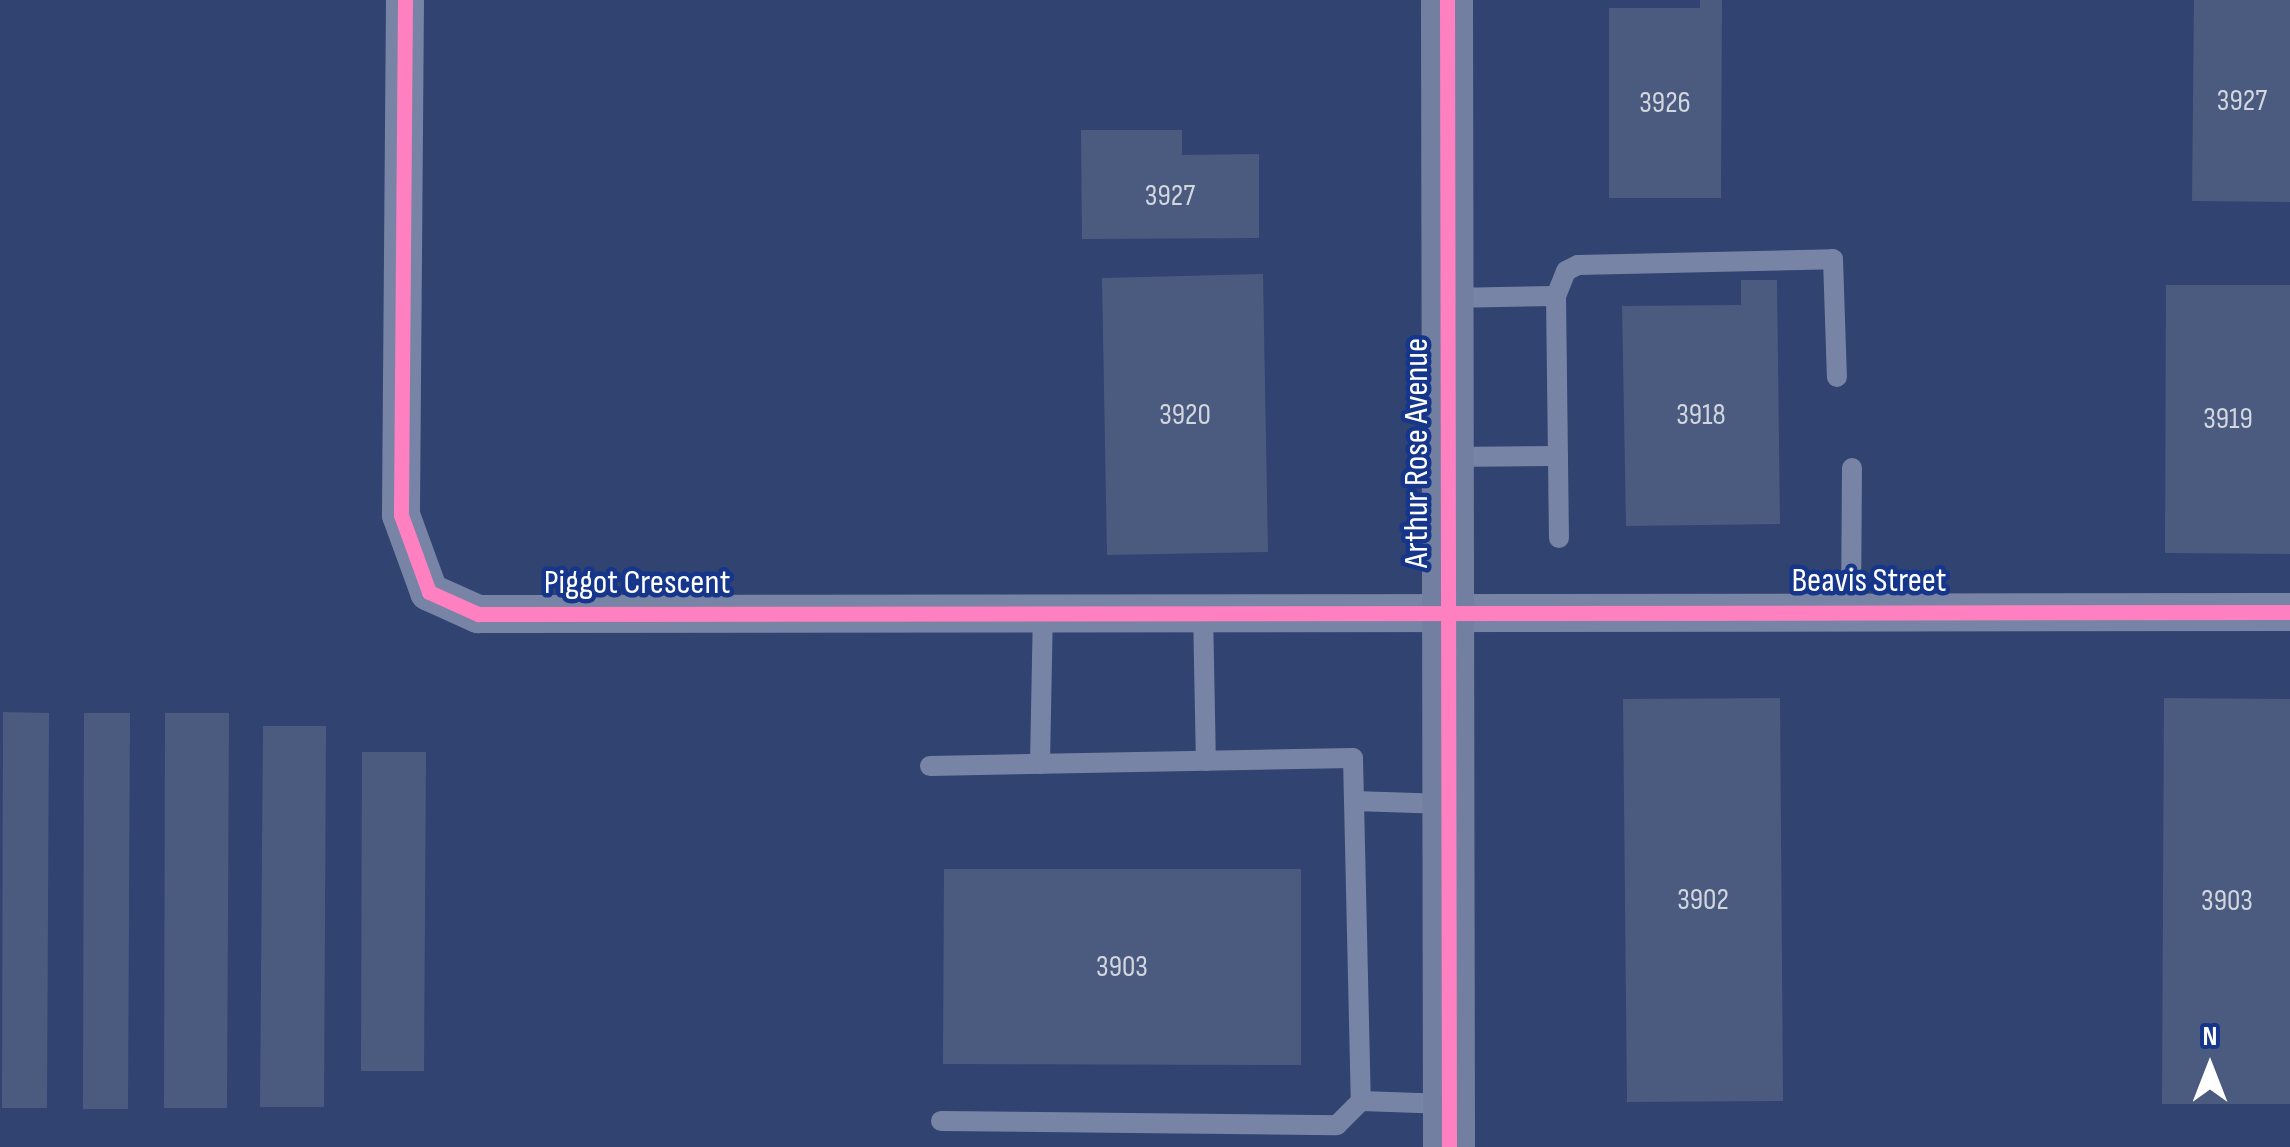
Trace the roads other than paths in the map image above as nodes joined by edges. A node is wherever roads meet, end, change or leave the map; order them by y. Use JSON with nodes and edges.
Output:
{"nodes":[{"id":1,"x":405,"y":0,"type":"edge"},
{"id":2,"x":1448,"y":0,"type":"edge"},
{"id":3,"x":1556,"y":296,"type":"junction"},
{"id":4,"x":1447,"y":298,"type":"junction"},
{"id":5,"x":1838,"y":377,"type":"dead end"},
{"id":6,"x":1558,"y":456,"type":"junction"},
{"id":7,"x":1447,"y":457,"type":"junction"},
{"id":8,"x":1852,"y":468,"type":"dead end"},
{"id":9,"x":1559,"y":538,"type":"dead end"},
{"id":10,"x":1447,"y":609,"type":"junction"},
{"id":11,"x":1203,"y":610,"type":"junction"},
{"id":12,"x":1851,"y":610,"type":"junction"},
{"id":13,"x":1043,"y":611,"type":"junction"},
{"id":14,"x":2290,"y":612,"type":"edge"},
{"id":15,"x":1206,"y":760,"type":"junction"},
{"id":16,"x":1040,"y":764,"type":"junction"},
{"id":17,"x":930,"y":766,"type":"dead end"},
{"id":18,"x":1354,"y":801,"type":"junction"},
{"id":19,"x":1448,"y":804,"type":"junction"},
{"id":20,"x":1362,"y":1101,"type":"junction"},
{"id":21,"x":942,"y":1120,"type":"dead end"},
{"id":22,"x":1449,"y":1125,"type":"edge"}],
"edges":[{"from":1,"to":13,"type":"street","name":"Piggot Crescent"},
{"from":2,"to":4,"type":"street","name":"Arthur Rose Avenue"},
{"from":3,"to":4,"type":"lane"},
{"from":3,"to":5,"type":"lane"},
{"from":3,"to":6,"type":"lane"},
{"from":4,"to":7,"type":"street","name":"Arthur Rose Avenue"},
{"from":6,"to":7,"type":"lane"},
{"from":6,"to":9,"type":"lane"},
{"from":7,"to":10,"type":"street","name":"Arthur Rose Avenue"},
{"from":8,"to":12,"type":"lane"},
{"from":10,"to":11,"type":"street","name":"Piggot Crescent"},
{"from":10,"to":12,"type":"street","name":"Beavis Street"},
{"from":10,"to":19,"type":"street","name":"Arthur Rose Avenue"},
{"from":11,"to":13,"type":"street","name":"Piggot Crescent"},
{"from":11,"to":15,"type":"lane"},
{"from":12,"to":14,"type":"street","name":"Beavis Street"},
{"from":13,"to":16,"type":"lane"},
{"from":15,"to":16,"type":"lane"},
{"from":15,"to":18,"type":"lane"},
{"from":16,"to":17,"type":"lane"},
{"from":18,"to":19,"type":"lane"},
{"from":18,"to":20,"type":"lane"},
{"from":19,"to":22,"type":"street","name":"Arthur Rose Avenue"},
{"from":20,"to":21,"type":"lane"},
{"from":20,"to":22,"type":"lane"}]}
